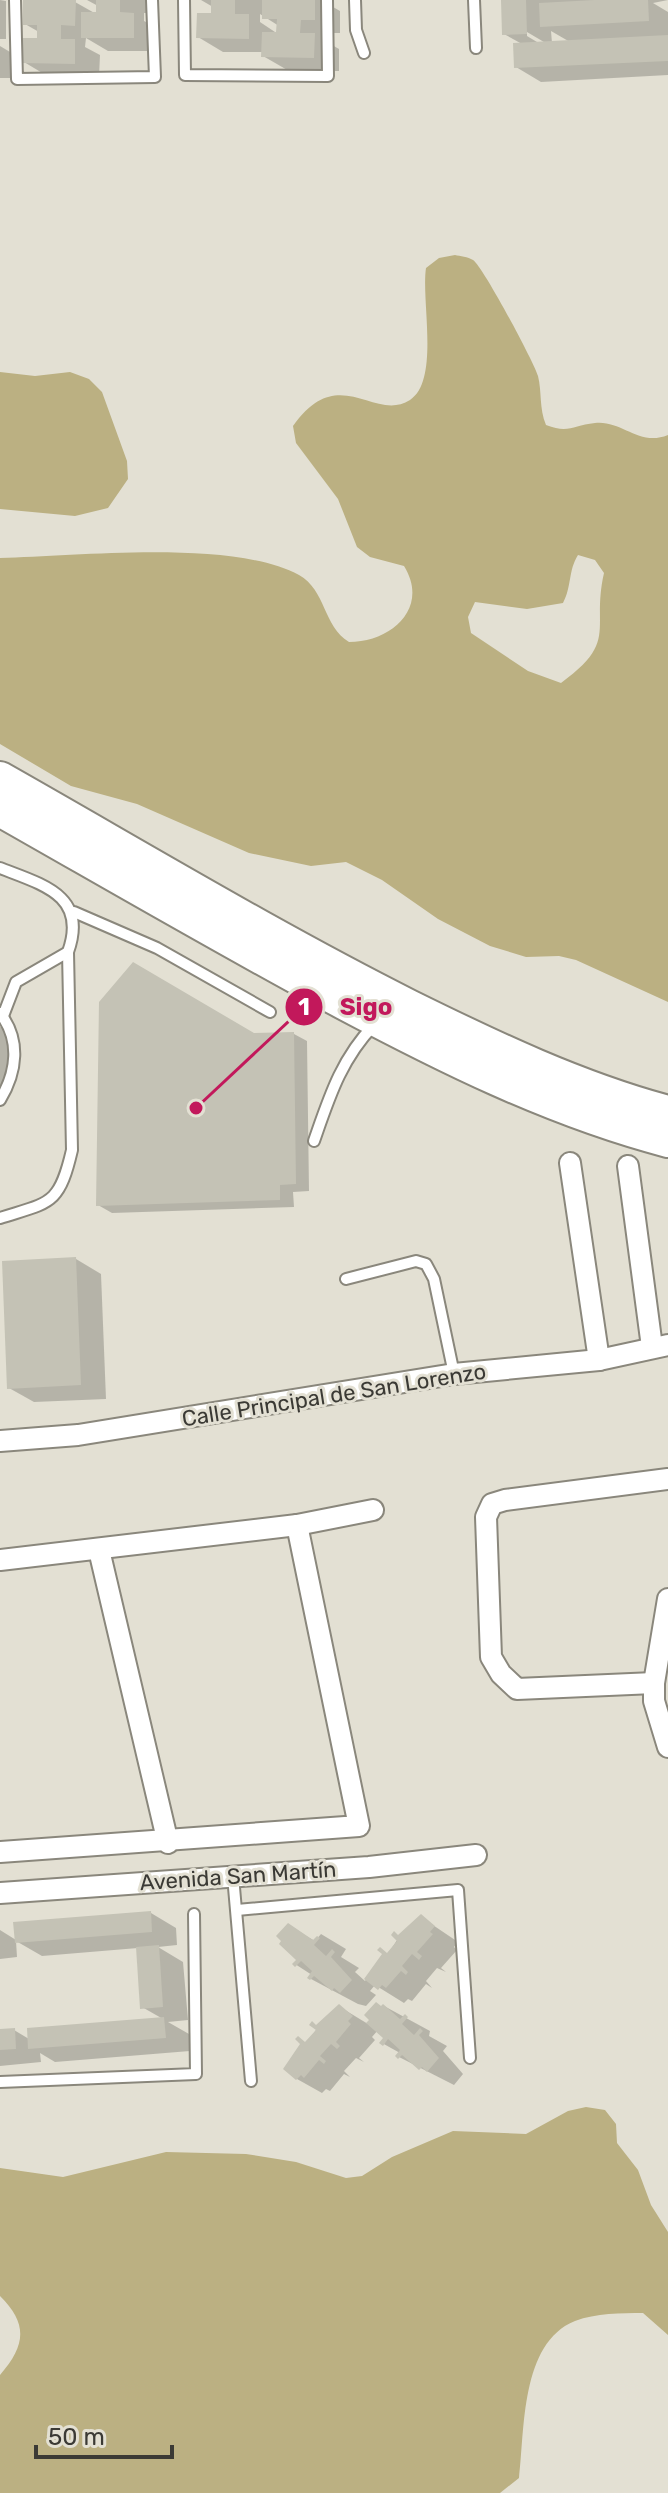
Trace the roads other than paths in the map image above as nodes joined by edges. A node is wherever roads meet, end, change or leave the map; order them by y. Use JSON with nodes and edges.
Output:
{"nodes":[{"id":1,"x":15,"y":0,"type":"edge"},
{"id":2,"x":152,"y":0,"type":"edge"},
{"id":3,"x":184,"y":0,"type":"edge"},
{"id":4,"x":327,"y":0,"type":"edge"},
{"id":5,"x":355,"y":0,"type":"edge"},
{"id":6,"x":474,"y":0,"type":"edge"},
{"id":7,"x":476,"y":48,"type":"dead end"},
{"id":8,"x":364,"y":53,"type":"dead end"},
{"id":9,"x":0,"y":778,"type":"edge"},
{"id":10,"x":0,"y":810,"type":"edge"},
{"id":11,"x":0,"y":817,"type":"edge"},
{"id":12,"x":93,"y":862,"type":"junction"},
{"id":13,"x":0,"y":868,"type":"edge"},
{"id":14,"x":74,"y":912,"type":"junction"},
{"id":15,"x":68,"y":952,"type":"junction"},
{"id":16,"x":270,"y":1012,"type":"dead end"},
{"id":17,"x":2,"y":1015,"type":"edge"},
{"id":18,"x":378,"y":1021,"type":"junction"},
{"id":19,"x":0,"y":1100,"type":"edge"},
{"id":20,"x":668,"y":1112,"type":"edge"},
{"id":21,"x":314,"y":1141,"type":"dead end"},
{"id":22,"x":668,"y":1141,"type":"edge"},
{"id":23,"x":570,"y":1163,"type":"dead end"},
{"id":24,"x":628,"y":1166,"type":"dead end"},
{"id":25,"x":0,"y":1218,"type":"edge"},
{"id":26,"x":346,"y":1279,"type":"dead end"},
{"id":27,"x":660,"y":1346,"type":"edge"},
{"id":28,"x":599,"y":1360,"type":"junction"},
{"id":29,"x":454,"y":1374,"type":"junction"},
{"id":30,"x":0,"y":1441,"type":"edge"},
{"id":31,"x":668,"y":1479,"type":"edge"},
{"id":32,"x":373,"y":1510,"type":"dead end"},
{"id":33,"x":297,"y":1525,"type":"junction"},
{"id":34,"x":99,"y":1550,"type":"junction"},
{"id":35,"x":0,"y":1560,"type":"edge"},
{"id":36,"x":668,"y":1599,"type":"edge"},
{"id":37,"x":654,"y":1683,"type":"junction"},
{"id":38,"x":668,"y":1747,"type":"edge"},
{"id":39,"x":168,"y":1843,"type":"junction"},
{"id":40,"x":0,"y":1852,"type":"edge"},
{"id":41,"x":476,"y":1855,"type":"dead end"},
{"id":42,"x":233,"y":1876,"type":"junction"},
{"id":43,"x":0,"y":1893,"type":"edge"},
{"id":44,"x":237,"y":1910,"type":"junction"},
{"id":45,"x":194,"y":1914,"type":"dead end"},
{"id":46,"x":470,"y":2058,"type":"dead end"},
{"id":47,"x":251,"y":2081,"type":"dead end"},
{"id":48,"x":0,"y":2082,"type":"edge"}],
"edges":[{"from":1,"to":2,"type":"lane"},
{"from":3,"to":4,"type":"lane"},
{"from":5,"to":8,"type":"lane"},
{"from":6,"to":7,"type":"lane"},
{"from":9,"to":20,"type":"main road"},
{"from":10,"to":12,"type":"main road"},
{"from":11,"to":12,"type":"lane"},
{"from":12,"to":18,"type":"main road"},
{"from":13,"to":14,"type":"lane"},
{"from":14,"to":15,"type":"lane"},
{"from":14,"to":16,"type":"lane"},
{"from":15,"to":17,"type":"lane"},
{"from":15,"to":25,"type":"lane"},
{"from":17,"to":19,"type":"lane"},
{"from":18,"to":21,"type":"lane"},
{"from":18,"to":22,"type":"main road"},
{"from":23,"to":28,"type":"street"},
{"from":24,"to":27,"type":"street"},
{"from":26,"to":29,"type":"lane"},
{"from":27,"to":28,"type":"street","name":"Calle Principal de San Lorenzo"},
{"from":28,"to":29,"type":"street","name":"Calle Principal de San Lorenzo"},
{"from":29,"to":30,"type":"street","name":"Calle Principal de San Lorenzo"},
{"from":31,"to":37,"type":"street"},
{"from":32,"to":33,"type":"street"},
{"from":33,"to":34,"type":"street"},
{"from":33,"to":39,"type":"street"},
{"from":34,"to":35,"type":"street"},
{"from":34,"to":39,"type":"street"},
{"from":36,"to":37,"type":"street"},
{"from":37,"to":38,"type":"street"},
{"from":39,"to":40,"type":"street"},
{"from":41,"to":42,"type":"street","name":"Avenida San Martín"},
{"from":42,"to":43,"type":"street","name":"Avenida San Martín"},
{"from":42,"to":44,"type":"lane"},
{"from":44,"to":46,"type":"lane"},
{"from":44,"to":47,"type":"lane"},
{"from":45,"to":48,"type":"lane"}]}
